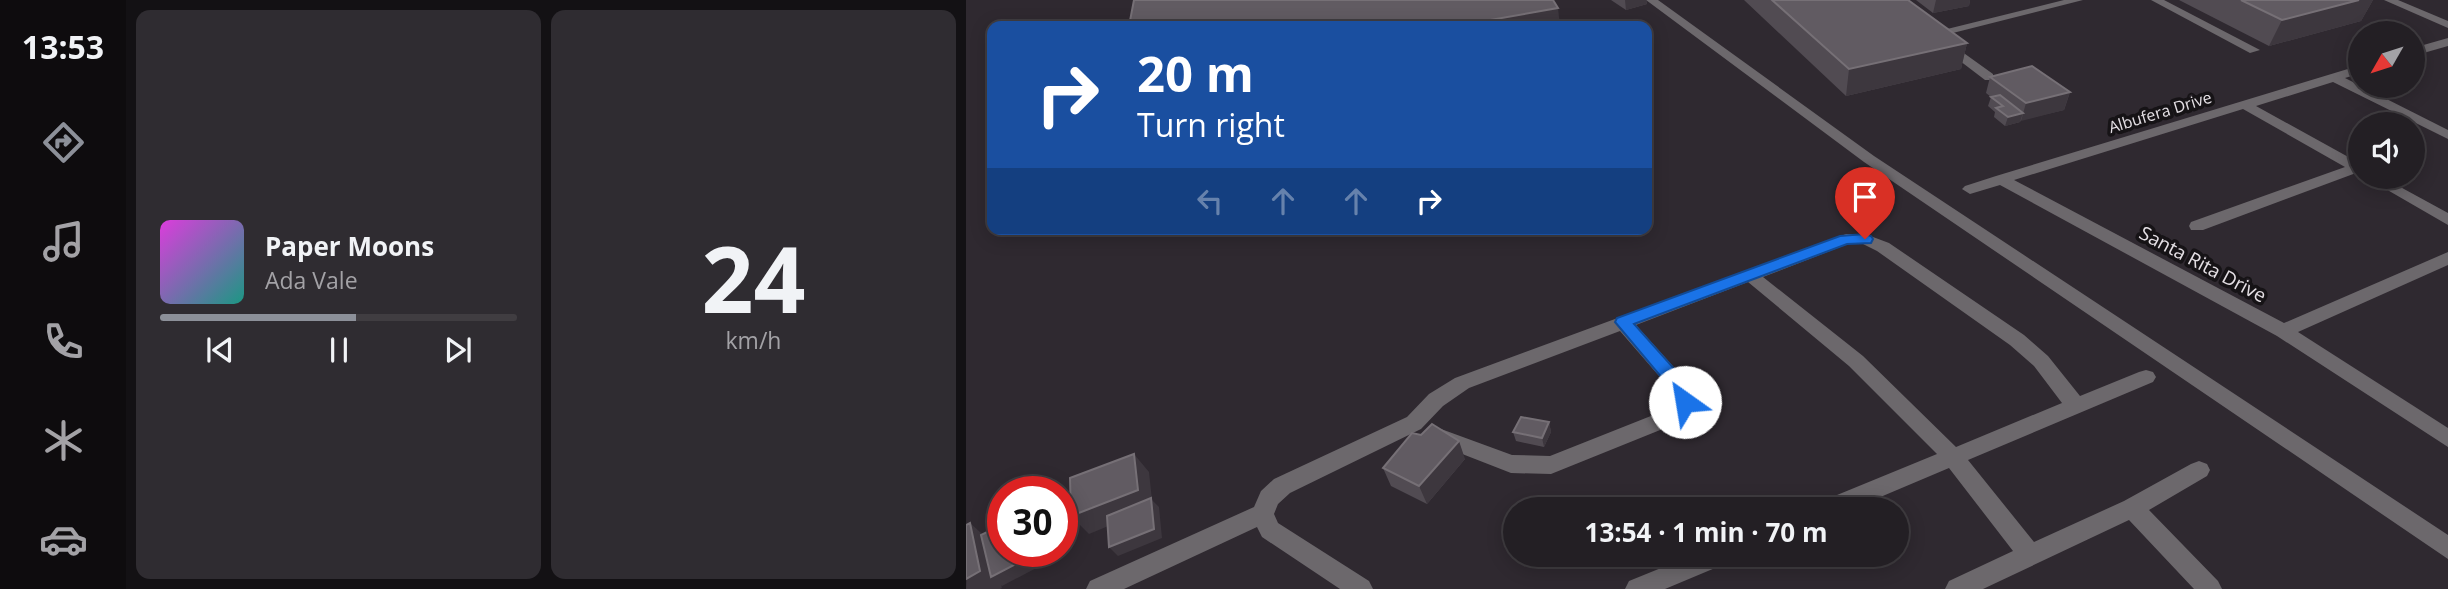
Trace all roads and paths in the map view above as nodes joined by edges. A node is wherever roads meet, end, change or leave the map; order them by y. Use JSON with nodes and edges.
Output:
{"nodes":[{"id":1,"x":1651,"y":0,"type":"edge"},
{"id":2,"x":2078,"y":0,"type":"edge"},
{"id":3,"x":2156,"y":0,"type":"edge"},
{"id":4,"x":2389,"y":0,"type":"edge"},
{"id":5,"x":2448,"y":24,"type":"edge"},
{"id":6,"x":2448,"y":42,"type":"edge"},
{"id":7,"x":2426,"y":48,"type":"edge"},
{"id":8,"x":2253,"y":50,"type":"dead end"},
{"id":9,"x":2348,"y":73,"type":"edge"},
{"id":10,"x":1989,"y":77,"type":"edge"},
{"id":11,"x":2333,"y":77,"type":"junction"},
{"id":12,"x":2243,"y":104,"type":"junction"},
{"id":13,"x":2446,"y":132,"type":"edge"},
{"id":14,"x":2348,"y":163,"type":"edge"},
{"id":15,"x":2348,"y":173,"type":"edge"},
{"id":16,"x":2001,"y":179,"type":"junction"},
{"id":17,"x":1970,"y":189,"type":"dead end"},
{"id":18,"x":2393,"y":189,"type":"edge"},
{"id":19,"x":2448,"y":220,"type":"edge"},
{"id":20,"x":2197,"y":226,"type":"dead end"},
{"id":21,"x":2448,"y":258,"type":"edge"},
{"id":22,"x":1751,"y":276,"type":"junction"},
{"id":23,"x":1623,"y":322,"type":"junction"},
{"id":24,"x":2283,"y":331,"type":"junction"},
{"id":25,"x":2146,"y":377,"type":"dead end"},
{"id":26,"x":2076,"y":406,"type":"junction"},
{"id":27,"x":1415,"y":423,"type":"junction"},
{"id":28,"x":2448,"y":439,"type":"edge"},
{"id":29,"x":1953,"y":457,"type":"junction"},
{"id":30,"x":2199,"y":470,"type":"dead end"},
{"id":31,"x":1857,"y":497,"type":"edge"},
{"id":32,"x":2132,"y":508,"type":"junction"},
{"id":33,"x":1263,"y":514,"type":"junction"},
{"id":34,"x":2448,"y":548,"type":"edge"},
{"id":35,"x":2030,"y":555,"type":"junction"},
{"id":36,"x":1690,"y":567,"type":"edge"},
{"id":37,"x":1986,"y":583,"type":"edge"},
{"id":38,"x":1098,"y":589,"type":"edge"},
{"id":39,"x":1361,"y":589,"type":"edge"},
{"id":40,"x":1637,"y":589,"type":"edge"},
{"id":41,"x":1957,"y":589,"type":"edge"},
{"id":42,"x":2210,"y":589,"type":"edge"}],
"edges":[{"from":1,"to":34,"type":"street"},
{"from":2,"to":10,"type":"street"},
{"from":3,"to":8,"type":"street"},
{"from":4,"to":5,"type":"street"},
{"from":6,"to":7,"type":"street"},
{"from":9,"to":11,"type":"street","name":"Albufera Drive"},
{"from":11,"to":12,"type":"street","name":"Albufera Drive"},
{"from":11,"to":13,"type":"street"},
{"from":12,"to":14,"type":"street"},
{"from":12,"to":16,"type":"street","name":"Albufera Drive"},
{"from":15,"to":20,"type":"street"},
{"from":16,"to":17,"type":"street","name":"Albufera Drive"},
{"from":16,"to":24,"type":"street","name":"Santa Rita Drive"},
{"from":18,"to":19,"type":"street"},
{"from":21,"to":24,"type":"street"},
{"from":22,"to":23,"type":"street"},
{"from":22,"to":26,"type":"street"},
{"from":22,"to":29,"type":"street"},
{"from":23,"to":27,"type":"street"},
{"from":23,"to":27,"type":"street"},
{"from":24,"to":28,"type":"street","name":"Santa Rita Drive"},
{"from":25,"to":26,"type":"street"},
{"from":26,"to":29,"type":"street"},
{"from":27,"to":33,"type":"street"},
{"from":29,"to":31,"type":"street"},
{"from":29,"to":35,"type":"street"},
{"from":30,"to":32,"type":"street"},
{"from":32,"to":35,"type":"street"},
{"from":32,"to":42,"type":"street"},
{"from":33,"to":38,"type":"street"},
{"from":33,"to":39,"type":"street"},
{"from":35,"to":37,"type":"street"},
{"from":36,"to":40,"type":"street"},
{"from":37,"to":41,"type":"street"}]}
